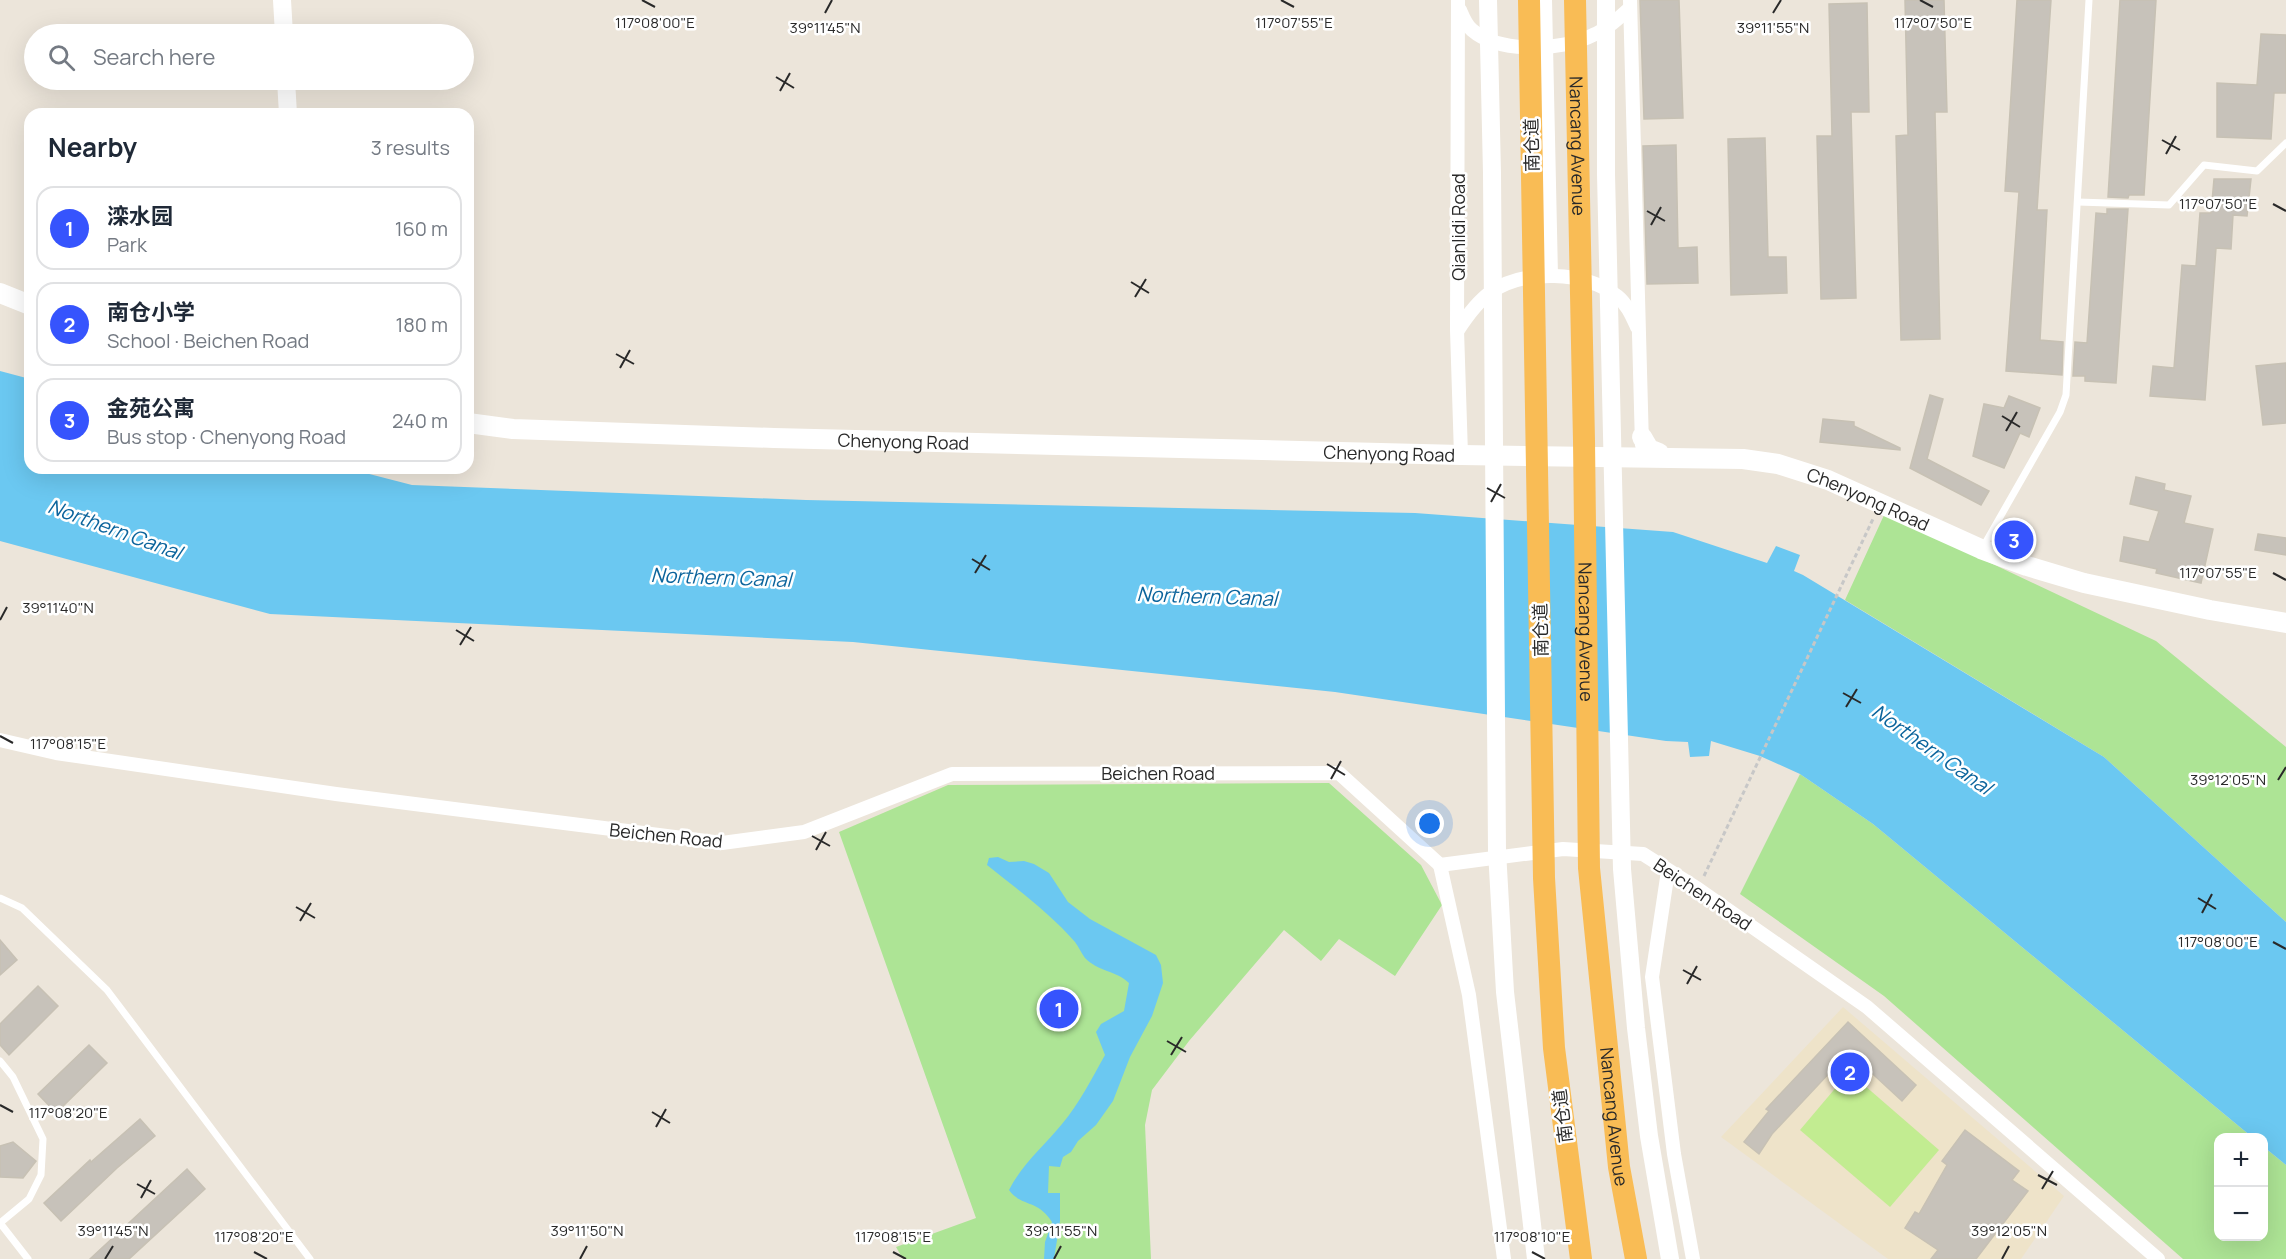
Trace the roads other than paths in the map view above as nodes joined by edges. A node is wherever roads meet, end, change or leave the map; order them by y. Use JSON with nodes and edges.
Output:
{"nodes":[{"id":1,"x":282,"y":0,"type":"edge"},
{"id":2,"x":294,"y":0,"type":"edge"},
{"id":3,"x":1488,"y":0,"type":"edge"},
{"id":4,"x":1528,"y":0,"type":"edge"},
{"id":5,"x":1545,"y":0,"type":"edge"},
{"id":6,"x":1575,"y":0,"type":"edge"},
{"id":7,"x":1606,"y":0,"type":"edge"},
{"id":8,"x":2089,"y":0,"type":"edge"},
{"id":9,"x":1458,"y":3,"type":"edge"},
{"id":10,"x":1630,"y":4,"type":"edge"},
{"id":11,"x":283,"y":24,"type":"edge"},
{"id":12,"x":295,"y":24,"type":"edge"},
{"id":13,"x":1546,"y":47,"type":"junction"},
{"id":14,"x":287,"y":90,"type":"edge"},
{"id":15,"x":299,"y":90,"type":"edge"},
{"id":16,"x":288,"y":108,"type":"edge"},
{"id":17,"x":300,"y":108,"type":"edge"},
{"id":18,"x":2286,"y":143,"type":"edge"},
{"id":19,"x":2078,"y":202,"type":"junction"},
{"id":20,"x":1551,"y":276,"type":"junction"},
{"id":21,"x":0,"y":284,"type":"edge"},
{"id":22,"x":0,"y":293,"type":"edge"},
{"id":23,"x":24,"y":294,"type":"edge"},
{"id":24,"x":24,"y":303,"type":"edge"},
{"id":25,"x":1457,"y":330,"type":"junction"},
{"id":26,"x":1640,"y":331,"type":"junction"},
{"id":27,"x":474,"y":414,"type":"edge"},
{"id":28,"x":474,"y":424,"type":"edge"},
{"id":29,"x":1646,"y":450,"type":"junction"},
{"id":30,"x":1461,"y":452,"type":"junction"},
{"id":31,"x":1983,"y":547,"type":"junction"},
{"id":32,"x":2286,"y":616,"type":"edge"},
{"id":33,"x":2286,"y":623,"type":"edge"},
{"id":34,"x":0,"y":740,"type":"edge"},
{"id":35,"x":1440,"y":864,"type":"junction"},
{"id":36,"x":1668,"y":871,"type":"junction"},
{"id":37,"x":0,"y":898,"type":"edge"},
{"id":38,"x":0,"y":1061,"type":"edge"},
{"id":39,"x":0,"y":1223,"type":"edge"},
{"id":40,"x":28,"y":1259,"type":"edge"},
{"id":41,"x":310,"y":1259,"type":"edge"},
{"id":42,"x":1504,"y":1259,"type":"edge"},
{"id":43,"x":1536,"y":1259,"type":"edge"},
{"id":44,"x":1581,"y":1259,"type":"edge"},
{"id":45,"x":1636,"y":1259,"type":"edge"},
{"id":46,"x":1670,"y":1259,"type":"edge"},
{"id":47,"x":1693,"y":1259,"type":"edge"},
{"id":48,"x":2158,"y":1259,"type":"edge"}],
"edges":[{"from":1,"to":11,"type":"street"},
{"from":2,"to":12,"type":"street"},
{"from":3,"to":43,"type":"street"},
{"from":4,"to":44,"type":"highway","name":"南仓道"},
{"from":5,"to":13,"type":"street"},
{"from":6,"to":45,"type":"highway","name":"Nancang Avenue"},
{"from":7,"to":46,"type":"street"},
{"from":8,"to":19,"type":"lane"},
{"from":9,"to":13,"type":"street"},
{"from":9,"to":25,"type":"street","name":"Qianlidi Road"},
{"from":10,"to":13,"type":"street"},
{"from":10,"to":26,"type":"street"},
{"from":13,"to":20,"type":"street"},
{"from":14,"to":16,"type":"street"},
{"from":15,"to":17,"type":"street"},
{"from":18,"to":19,"type":"lane"},
{"from":19,"to":31,"type":"lane"},
{"from":20,"to":25,"type":"street"},
{"from":20,"to":26,"type":"street"},
{"from":21,"to":23,"type":"main road"},
{"from":22,"to":24,"type":"main road"},
{"from":25,"to":30,"type":"street","name":"Qianlidi Road"},
{"from":26,"to":29,"type":"street"},
{"from":27,"to":30,"type":"main road","name":"Chenyong Road"},
{"from":28,"to":30,"type":"main road","name":"Chenyong Road"},
{"from":29,"to":30,"type":"main road","name":"Chenyong Road"},
{"from":29,"to":31,"type":"main road","name":"Chenyong Road"},
{"from":29,"to":31,"type":"main road","name":"Chenyong Road"},
{"from":31,"to":32,"type":"main road","name":"Chenyong Road"},
{"from":31,"to":33,"type":"main road","name":"Chenyong Road"},
{"from":34,"to":35,"type":"street","name":"Beichen Road"},
{"from":35,"to":36,"type":"street","name":"Beichen Road"},
{"from":35,"to":42,"type":"street"},
{"from":36,"to":47,"type":"street"},
{"from":36,"to":48,"type":"street","name":"Beichen Road"},
{"from":37,"to":41,"type":"lane"},
{"from":38,"to":39,"type":"lane"},
{"from":39,"to":40,"type":"lane"}]}
